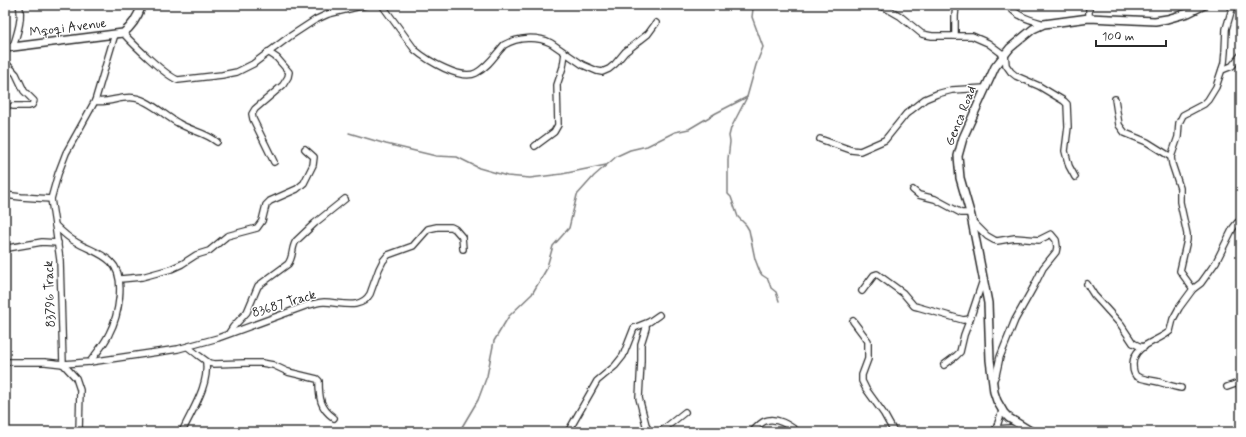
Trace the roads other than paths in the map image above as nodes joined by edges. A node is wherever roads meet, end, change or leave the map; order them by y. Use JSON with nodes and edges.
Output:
{"nodes":[{"id":1,"x":19,"y":5,"type":"edge"},
{"id":2,"x":142,"y":5,"type":"edge"},
{"id":3,"x":365,"y":5,"type":"edge"},
{"id":4,"x":382,"y":5,"type":"edge"},
{"id":5,"x":876,"y":5,"type":"edge"},
{"id":6,"x":956,"y":5,"type":"edge"},
{"id":7,"x":1008,"y":5,"type":"edge"},
{"id":8,"x":1088,"y":5,"type":"edge"},
{"id":9,"x":1204,"y":5,"type":"edge"},
{"id":10,"x":1233,"y":5,"type":"edge"},
{"id":11,"x":1089,"y":18,"type":"junction"},
{"id":12,"x":656,"y":23,"type":"dead end"},
{"id":13,"x":1044,"y":24,"type":"junction"},
{"id":14,"x":123,"y":33,"type":"junction"},
{"id":15,"x":115,"y":34,"type":"junction"},
{"id":16,"x":956,"y":36,"type":"junction"},
{"id":17,"x":13,"y":46,"type":"junction"},
{"id":18,"x":5,"y":48,"type":"edge"},
{"id":19,"x":268,"y":52,"type":"junction"},
{"id":20,"x":565,"y":53,"type":"junction"},
{"id":21,"x":1004,"y":54,"type":"junction"},
{"id":22,"x":1241,"y":55,"type":"edge"},
{"id":23,"x":5,"y":62,"type":"edge"},
{"id":24,"x":1222,"y":70,"type":"junction"},
{"id":25,"x":985,"y":88,"type":"junction"},
{"id":26,"x":1115,"y":98,"type":"dead end"},
{"id":27,"x":95,"y":101,"type":"junction"},
{"id":28,"x":13,"y":106,"type":"dead end"},
{"id":29,"x":820,"y":139,"type":"dead end"},
{"id":30,"x":217,"y":142,"type":"dead end"},
{"id":31,"x":535,"y":146,"type":"dead end"},
{"id":32,"x":305,"y":149,"type":"dead end"},
{"id":33,"x":1171,"y":157,"type":"junction"},
{"id":34,"x":274,"y":162,"type":"dead end"},
{"id":35,"x":1075,"y":177,"type":"dead end"},
{"id":36,"x":913,"y":190,"type":"dead end"},
{"id":37,"x":5,"y":195,"type":"edge"},
{"id":38,"x":345,"y":198,"type":"dead end"},
{"id":39,"x":52,"y":199,"type":"junction"},
{"id":40,"x":971,"y":216,"type":"junction"},
{"id":41,"x":1241,"y":220,"type":"edge"},
{"id":42,"x":55,"y":225,"type":"junction"},
{"id":43,"x":58,"y":243,"type":"junction"},
{"id":44,"x":8,"y":248,"type":"dead end"},
{"id":45,"x":463,"y":248,"type":"dead end"},
{"id":46,"x":120,"y":279,"type":"junction"},
{"id":47,"x":983,"y":280,"type":"junction"},
{"id":48,"x":1087,"y":284,"type":"dead end"},
{"id":49,"x":1193,"y":289,"type":"junction"},
{"id":50,"x":862,"y":290,"type":"dead end"},
{"id":51,"x":659,"y":315,"type":"dead end"},
{"id":52,"x":970,"y":319,"type":"junction"},
{"id":53,"x":854,"y":321,"type":"dead end"},
{"id":54,"x":646,"y":324,"type":"junction"},
{"id":55,"x":229,"y":333,"type":"junction"},
{"id":56,"x":188,"y":347,"type":"junction"},
{"id":57,"x":1144,"y":347,"type":"junction"},
{"id":58,"x":5,"y":362,"type":"edge"},
{"id":59,"x":90,"y":362,"type":"junction"},
{"id":60,"x":206,"y":362,"type":"junction"},
{"id":61,"x":64,"y":364,"type":"junction"},
{"id":62,"x":944,"y":364,"type":"dead end"},
{"id":63,"x":992,"y":381,"type":"junction"},
{"id":64,"x":1241,"y":382,"type":"edge"},
{"id":65,"x":1227,"y":387,"type":"dead end"},
{"id":66,"x":1181,"y":388,"type":"dead end"},
{"id":67,"x":1002,"y":411,"type":"junction"},
{"id":68,"x":685,"y":412,"type":"dead end"},
{"id":69,"x":334,"y":418,"type":"dead end"},
{"id":70,"x":996,"y":431,"type":"edge"},
{"id":71,"x":79,"y":432,"type":"edge"},
{"id":72,"x":182,"y":432,"type":"edge"},
{"id":73,"x":568,"y":432,"type":"edge"},
{"id":74,"x":649,"y":432,"type":"edge"},
{"id":75,"x":660,"y":432,"type":"edge"},
{"id":76,"x":752,"y":432,"type":"edge"},
{"id":77,"x":798,"y":432,"type":"edge"},
{"id":78,"x":894,"y":432,"type":"edge"},
{"id":79,"x":1024,"y":432,"type":"edge"},
{"id":80,"x":1032,"y":432,"type":"edge"}],
"edges":[{"from":1,"to":17,"type":"street"},
{"from":2,"to":14,"type":"street","name":"Mqoqi Avenue"},
{"from":3,"to":19,"type":"street"},
{"from":4,"to":20,"type":"street"},
{"from":5,"to":16,"type":"street"},
{"from":6,"to":16,"type":"street"},
{"from":7,"to":13,"type":"street"},
{"from":8,"to":11,"type":"street"},
{"from":9,"to":11,"type":"street","name":"Genca Road"},
{"from":10,"to":24,"type":"street"},
{"from":11,"to":13,"type":"street","name":"Genca Road"},
{"from":12,"to":20,"type":"street"},
{"from":13,"to":21,"type":"street","name":"Genca Road"},
{"from":14,"to":15,"type":"street","name":"Mqoqi Avenue"},
{"from":14,"to":19,"type":"street"},
{"from":15,"to":17,"type":"street","name":"Mqoqi Avenue"},
{"from":15,"to":27,"type":"street"},
{"from":16,"to":21,"type":"street"},
{"from":17,"to":18,"type":"street","name":"Mqoqi Avenue"},
{"from":19,"to":34,"type":"street"},
{"from":20,"to":31,"type":"street"},
{"from":21,"to":25,"type":"street","name":"Genca Road"},
{"from":21,"to":35,"type":"street"},
{"from":22,"to":24,"type":"street"},
{"from":23,"to":28,"type":"street"},
{"from":24,"to":33,"type":"street"},
{"from":25,"to":29,"type":"street"},
{"from":25,"to":40,"type":"street","name":"Genca Road"},
{"from":26,"to":33,"type":"street"},
{"from":27,"to":30,"type":"street"},
{"from":27,"to":39,"type":"street"},
{"from":32,"to":46,"type":"street"},
{"from":33,"to":49,"type":"street"},
{"from":36,"to":40,"type":"street"},
{"from":37,"to":39,"type":"street"},
{"from":38,"to":55,"type":"street"},
{"from":39,"to":42,"type":"street","name":"83796 Track"},
{"from":40,"to":47,"type":"street","name":"Genca Road"},
{"from":40,"to":63,"type":"street"},
{"from":41,"to":49,"type":"street"},
{"from":42,"to":43,"type":"street","name":"83796 Track"},
{"from":42,"to":46,"type":"street"},
{"from":43,"to":44,"type":"street"},
{"from":43,"to":61,"type":"street","name":"83796 Track"},
{"from":45,"to":55,"type":"street","name":"83687 Track"},
{"from":46,"to":59,"type":"street"},
{"from":47,"to":52,"type":"street"},
{"from":47,"to":63,"type":"street","name":"Genca Road"},
{"from":48,"to":57,"type":"street"},
{"from":49,"to":57,"type":"street"},
{"from":50,"to":52,"type":"street"},
{"from":51,"to":54,"type":"street"},
{"from":52,"to":62,"type":"street"},
{"from":53,"to":78,"type":"street"},
{"from":54,"to":73,"type":"street"},
{"from":54,"to":74,"type":"street"},
{"from":55,"to":56,"type":"street","name":"83687 Track"},
{"from":56,"to":59,"type":"street","name":"83687 Track"},
{"from":56,"to":60,"type":"street"},
{"from":57,"to":66,"type":"street"},
{"from":58,"to":61,"type":"street","name":"83687 Track"},
{"from":59,"to":61,"type":"street","name":"83687 Track"},
{"from":60,"to":69,"type":"street"},
{"from":60,"to":72,"type":"street"},
{"from":61,"to":71,"type":"street"},
{"from":63,"to":67,"type":"street","name":"Genca Road"},
{"from":64,"to":65,"type":"street"},
{"from":67,"to":70,"type":"street"},
{"from":67,"to":80,"type":"street"},
{"from":68,"to":75,"type":"street"},
{"from":70,"to":79,"type":"street"},
{"from":76,"to":77,"type":"street"}]}
